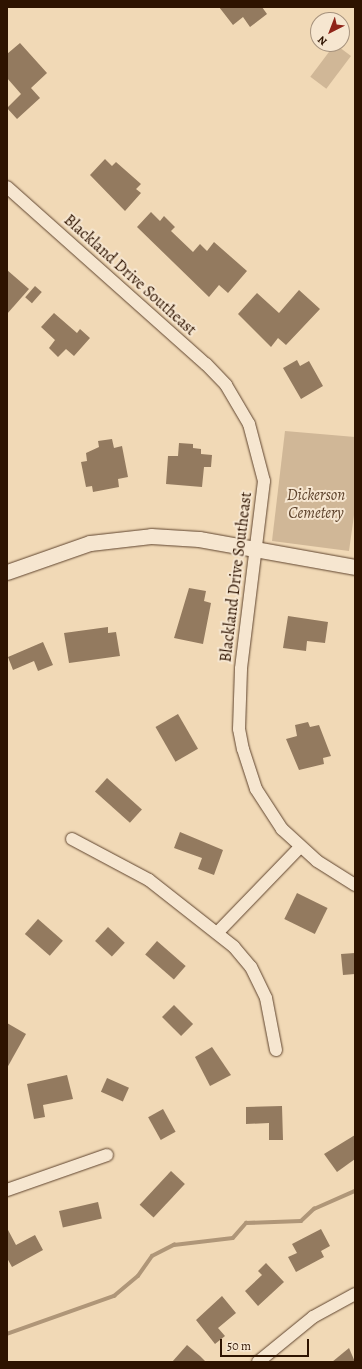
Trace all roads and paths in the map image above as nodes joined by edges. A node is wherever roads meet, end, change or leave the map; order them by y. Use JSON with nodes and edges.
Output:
{"nodes":[{"id":1,"x":7,"y":187,"type":"edge"},
{"id":2,"x":257,"y":550,"type":"junction"},
{"id":3,"x":355,"y":567,"type":"edge"},
{"id":4,"x":7,"y":572,"type":"edge"},
{"id":5,"x":72,"y":839,"type":"dead end"},
{"id":6,"x":300,"y":847,"type":"junction"},
{"id":7,"x":355,"y":885,"type":"edge"},
{"id":8,"x":218,"y":932,"type":"junction"},
{"id":9,"x":276,"y":1050,"type":"dead end"},
{"id":10,"x":107,"y":1155,"type":"dead end"},
{"id":11,"x":7,"y":1190,"type":"edge"},
{"id":12,"x":355,"y":1294,"type":"edge"},
{"id":13,"x":258,"y":1362,"type":"edge"}],
"edges":[{"from":1,"to":2,"type":"street","name":"Blackland Drive Southeast"},
{"from":2,"to":3,"type":"street"},
{"from":2,"to":4,"type":"street"},
{"from":2,"to":6,"type":"street","name":"Blackland Drive Southeast"},
{"from":5,"to":8,"type":"street"},
{"from":6,"to":7,"type":"street","name":"Blackland Drive Southeast"},
{"from":6,"to":8,"type":"street"},
{"from":8,"to":9,"type":"street"},
{"from":10,"to":11,"type":"street"},
{"from":12,"to":13,"type":"street"}]}
